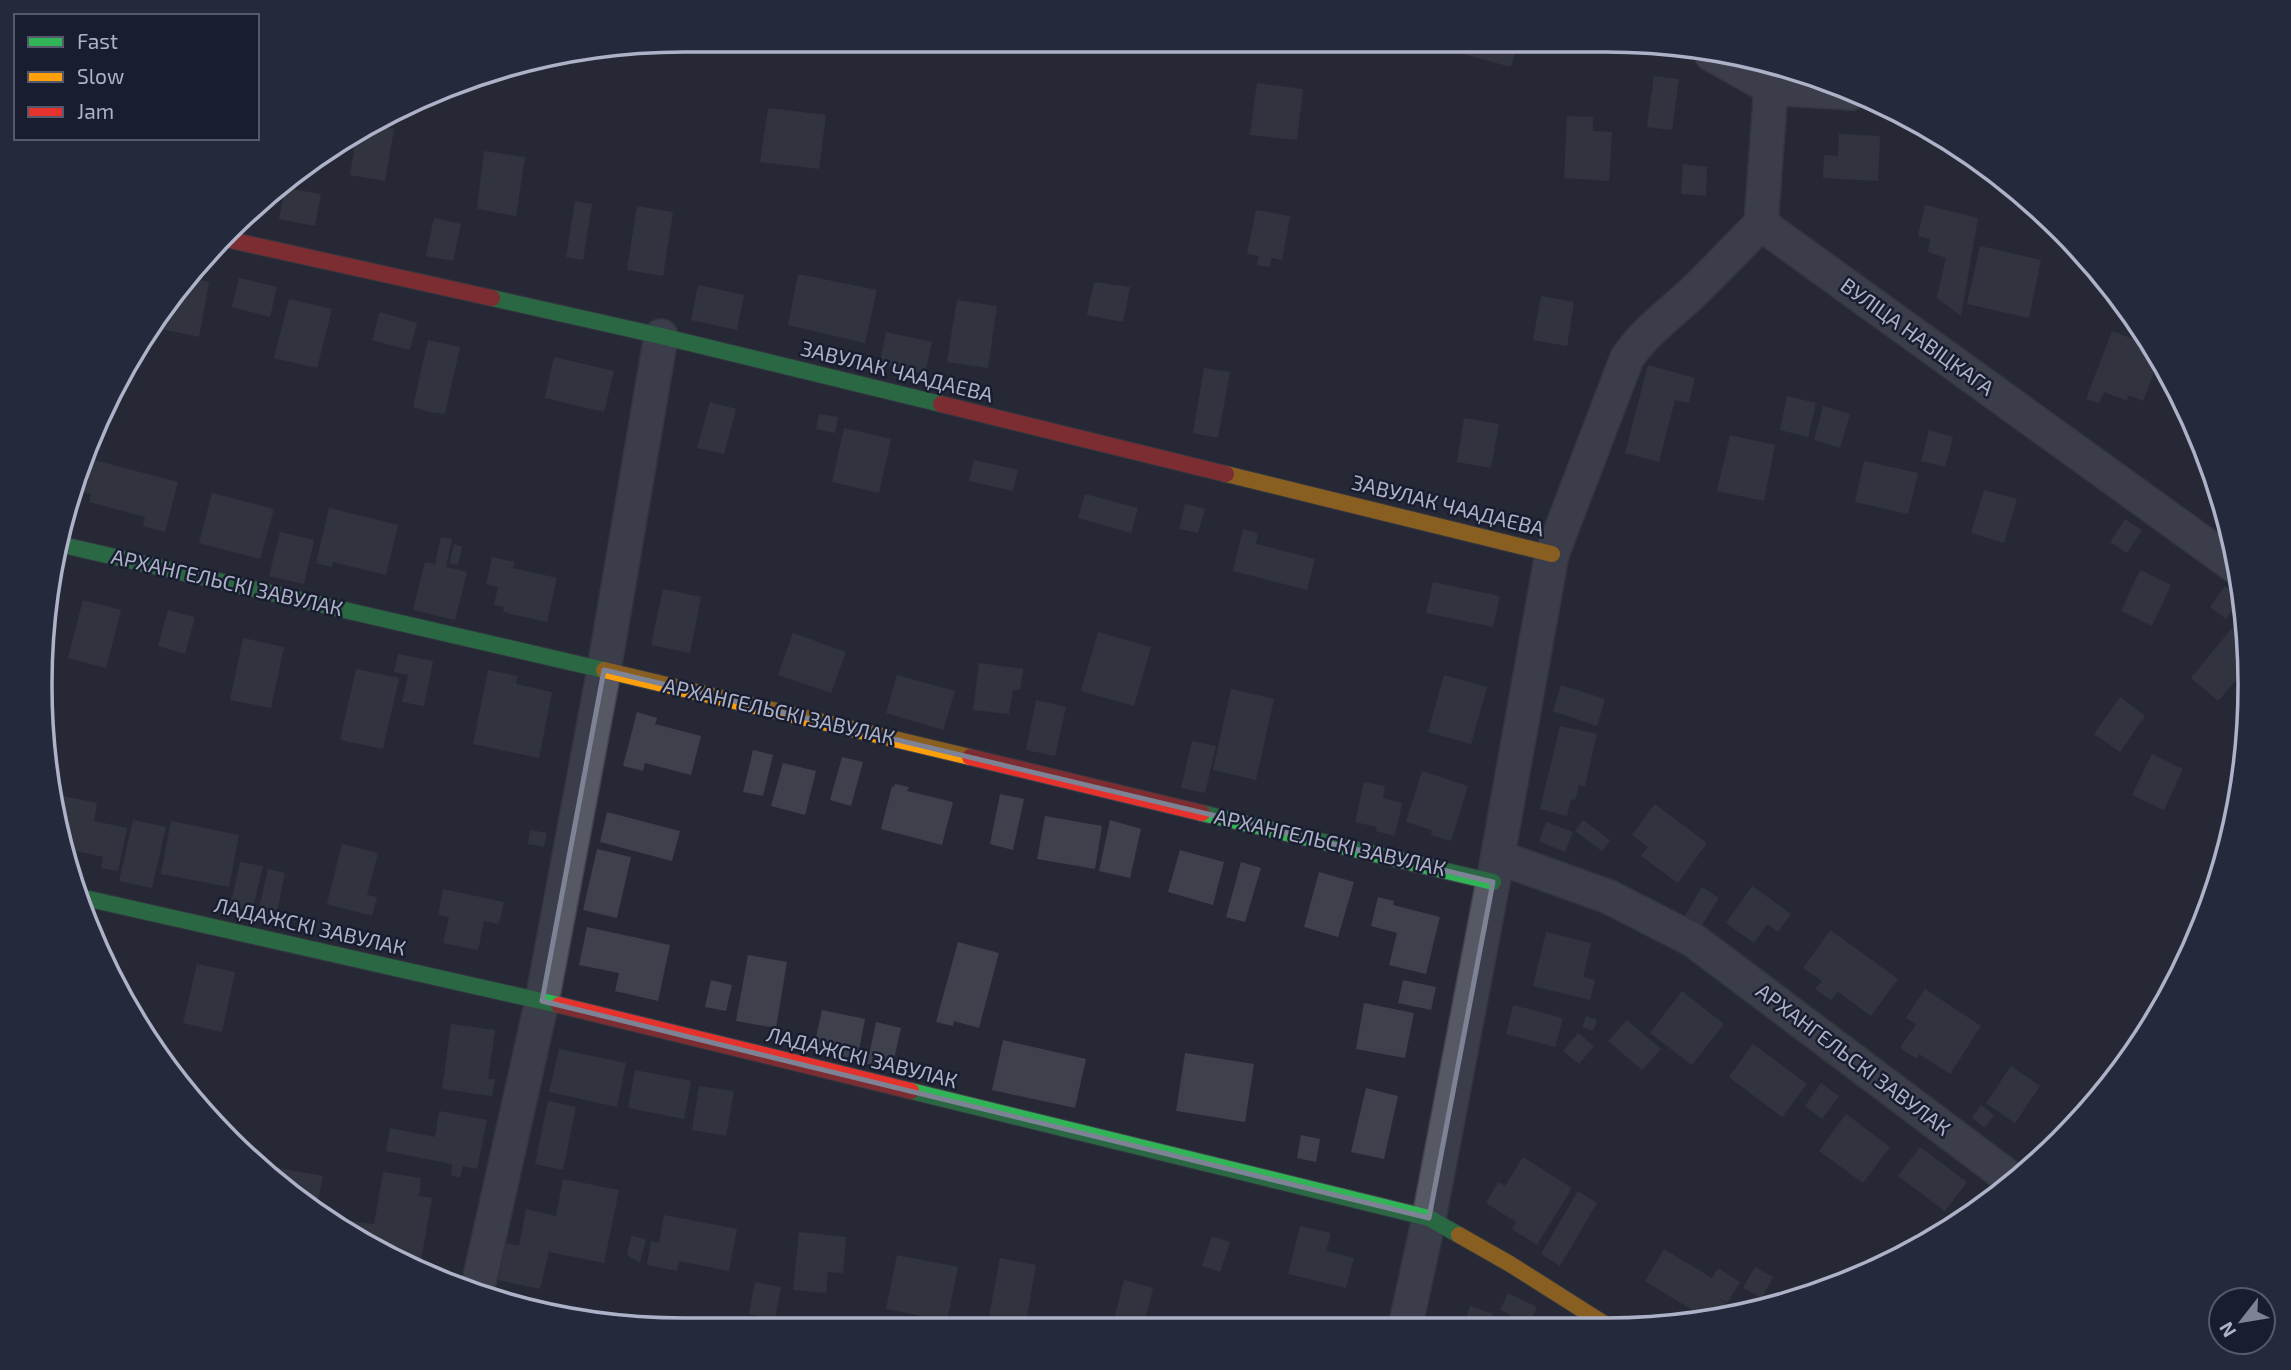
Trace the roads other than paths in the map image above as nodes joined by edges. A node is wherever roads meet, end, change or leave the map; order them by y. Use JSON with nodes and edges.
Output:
{"nodes":[{"id":1,"x":1731,"y":66,"type":"edge"},
{"id":2,"x":1771,"y":88,"type":"junction"},
{"id":3,"x":1823,"y":91,"type":"edge"},
{"id":4,"x":1760,"y":224,"type":"junction"},
{"id":5,"x":235,"y":241,"type":"edge"},
{"id":6,"x":661,"y":336,"type":"junction"},
{"id":7,"x":68,"y":546,"type":"edge"},
{"id":8,"x":1552,"y":554,"type":"junction"},
{"id":9,"x":2225,"y":559,"type":"edge"},
{"id":10,"x":604,"y":670,"type":"junction"},
{"id":11,"x":1495,"y":870,"type":"junction"},
{"id":12,"x":90,"y":899,"type":"edge"},
{"id":13,"x":542,"y":1002,"type":"junction"},
{"id":14,"x":2006,"y":1175,"type":"edge"},
{"id":15,"x":1429,"y":1218,"type":"junction"},
{"id":16,"x":479,"y":1283,"type":"edge"},
{"id":17,"x":1407,"y":1318,"type":"edge"},
{"id":18,"x":1595,"y":1318,"type":"edge"}],
"edges":[{"from":1,"to":2,"type":"street"},
{"from":2,"to":3,"type":"street"},
{"from":2,"to":4,"type":"street"},
{"from":4,"to":8,"type":"street"},
{"from":4,"to":9,"type":"street","name":"ВУЛІЦА НАВІЦКАГА"},
{"from":5,"to":6,"type":"street","name":"ЗАВУЛАК ЧААДАЕВА"},
{"from":6,"to":8,"type":"street","name":"ЗАВУЛАК ЧААДАЕВА"},
{"from":6,"to":10,"type":"street"},
{"from":7,"to":10,"type":"street","name":"АРХАНГЕЛЬСКІ ЗАВУЛАК"},
{"from":8,"to":11,"type":"street"},
{"from":10,"to":11,"type":"street","name":"АРХАНГЕЛЬСКІ ЗАВУЛАК"},
{"from":10,"to":13,"type":"street"},
{"from":11,"to":14,"type":"street","name":"АРХАНГЕЛЬСКІ ЗАВУЛАК"},
{"from":11,"to":15,"type":"street"},
{"from":12,"to":13,"type":"street","name":"ЛАДАЖСКІ ЗАВУЛАК"},
{"from":13,"to":15,"type":"street","name":"ЛАДАЖСКІ ЗАВУЛАК"},
{"from":13,"to":16,"type":"street"},
{"from":15,"to":17,"type":"street"},
{"from":15,"to":18,"type":"street","name":"ЛАДАЖСКІ ЗАВУЛАК"}]}
